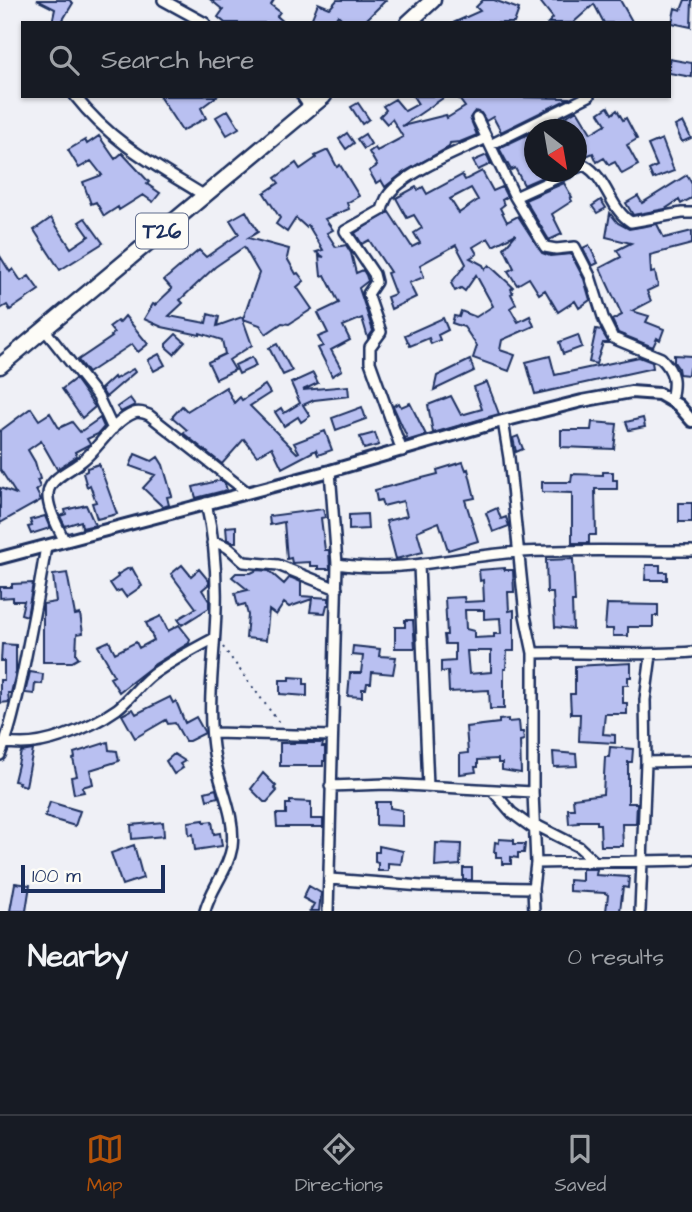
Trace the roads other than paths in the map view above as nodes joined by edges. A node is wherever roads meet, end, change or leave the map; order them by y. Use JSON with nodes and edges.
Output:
{"nodes":[{"id":1,"x":163,"y":0,"type":"edge"},
{"id":2,"x":433,"y":0,"type":"edge"},
{"id":3,"x":201,"y":21,"type":"edge"},
{"id":4,"x":410,"y":21,"type":"edge"},
{"id":5,"x":77,"y":98,"type":"edge"},
{"id":6,"x":585,"y":98,"type":"edge"},
{"id":7,"x":306,"y":102,"type":"edge"},
{"id":8,"x":477,"y":118,"type":"dead end"},
{"id":9,"x":488,"y":141,"type":"junction"},
{"id":10,"x":587,"y":167,"type":"edge"},
{"id":11,"x":548,"y":182,"type":"edge"},
{"id":12,"x":205,"y":196,"type":"junction"},
{"id":13,"x":515,"y":197,"type":"junction"},
{"id":14,"x":692,"y":213,"type":"edge"},
{"id":15,"x":44,"y":329,"type":"junction"},
{"id":16,"x":0,"y":366,"type":"edge"},
{"id":17,"x":671,"y":400,"type":"junction"},
{"id":18,"x":690,"y":416,"type":"edge"},
{"id":19,"x":503,"y":421,"type":"junction"},
{"id":20,"x":113,"y":429,"type":"junction"},
{"id":21,"x":402,"y":451,"type":"junction"},
{"id":22,"x":330,"y":471,"type":"junction"},
{"id":23,"x":247,"y":492,"type":"junction"},
{"id":24,"x":206,"y":503,"type":"junction"},
{"id":25,"x":64,"y":540,"type":"junction"},
{"id":26,"x":212,"y":543,"type":"junction"},
{"id":27,"x":46,"y":546,"type":"junction"},
{"id":28,"x":692,"y":551,"type":"edge"},
{"id":29,"x":519,"y":552,"type":"junction"},
{"id":30,"x":0,"y":558,"type":"edge"},
{"id":31,"x":337,"y":564,"type":"junction"},
{"id":32,"x":419,"y":565,"type":"junction"},
{"id":33,"x":337,"y":589,"type":"junction"},
{"id":34,"x":213,"y":643,"type":"junction"},
{"id":35,"x":692,"y":652,"type":"edge"},
{"id":36,"x":533,"y":653,"type":"junction"},
{"id":37,"x":651,"y":655,"type":"junction"},
{"id":38,"x":213,"y":733,"type":"junction"},
{"id":39,"x":332,"y":736,"type":"junction"},
{"id":40,"x":5,"y":742,"type":"junction"},
{"id":41,"x":0,"y":755,"type":"edge"},
{"id":42,"x":692,"y":761,"type":"edge"},
{"id":43,"x":646,"y":762,"type":"junction"},
{"id":44,"x":330,"y":786,"type":"junction"},
{"id":45,"x":428,"y":787,"type":"junction"},
{"id":46,"x":492,"y":790,"type":"junction"},
{"id":47,"x":533,"y":792,"type":"junction"},
{"id":48,"x":534,"y":827,"type":"junction"},
{"id":49,"x":642,"y":860,"type":"junction"},
{"id":50,"x":692,"y":860,"type":"edge"},
{"id":51,"x":594,"y":861,"type":"junction"},
{"id":52,"x":536,"y":863,"type":"junction"},
{"id":53,"x":330,"y":879,"type":"junction"},
{"id":54,"x":533,"y":888,"type":"junction"},
{"id":55,"x":205,"y":911,"type":"edge"},
{"id":56,"x":328,"y":911,"type":"edge"},
{"id":57,"x":534,"y":911,"type":"edge"},
{"id":58,"x":640,"y":911,"type":"edge"}],
"edges":[{"from":1,"to":3,"type":"street"},
{"from":2,"to":4,"type":"highway"},
{"from":5,"to":12,"type":"street"},
{"from":6,"to":9,"type":"street"},
{"from":7,"to":12,"type":"highway","number":"T26"},
{"from":8,"to":9,"type":"street"},
{"from":9,"to":13,"type":"street"},
{"from":9,"to":21,"type":"street"},
{"from":10,"to":14,"type":"street"},
{"from":11,"to":13,"type":"street"},
{"from":12,"to":15,"type":"highway","number":"T26"},
{"from":13,"to":17,"type":"street"},
{"from":15,"to":16,"type":"highway","number":"T26"},
{"from":15,"to":20,"type":"street"},
{"from":17,"to":18,"type":"street"},
{"from":17,"to":19,"type":"street"},
{"from":19,"to":21,"type":"street"},
{"from":19,"to":29,"type":"street"},
{"from":20,"to":23,"type":"street"},
{"from":20,"to":25,"type":"street"},
{"from":21,"to":22,"type":"street"},
{"from":22,"to":23,"type":"street"},
{"from":22,"to":31,"type":"street"},
{"from":23,"to":24,"type":"street"},
{"from":24,"to":25,"type":"street"},
{"from":24,"to":26,"type":"street"},
{"from":25,"to":27,"type":"street"},
{"from":26,"to":33,"type":"street"},
{"from":26,"to":34,"type":"street"},
{"from":27,"to":30,"type":"street"},
{"from":27,"to":40,"type":"street"},
{"from":28,"to":29,"type":"street"},
{"from":29,"to":32,"type":"street"},
{"from":29,"to":36,"type":"street"},
{"from":31,"to":32,"type":"street"},
{"from":31,"to":33,"type":"street"},
{"from":32,"to":45,"type":"street"},
{"from":33,"to":39,"type":"street"},
{"from":34,"to":38,"type":"street"},
{"from":34,"to":40,"type":"street"},
{"from":35,"to":37,"type":"street"},
{"from":36,"to":37,"type":"street"},
{"from":36,"to":47,"type":"street"},
{"from":37,"to":43,"type":"street"},
{"from":38,"to":39,"type":"street"},
{"from":38,"to":55,"type":"street"},
{"from":39,"to":44,"type":"street"},
{"from":40,"to":41,"type":"street"},
{"from":42,"to":43,"type":"street"},
{"from":43,"to":49,"type":"street"},
{"from":44,"to":45,"type":"street"},
{"from":44,"to":53,"type":"street"},
{"from":45,"to":46,"type":"street"},
{"from":46,"to":47,"type":"street"},
{"from":46,"to":48,"type":"street"},
{"from":47,"to":48,"type":"street"},
{"from":48,"to":51,"type":"street"},
{"from":48,"to":52,"type":"street"},
{"from":49,"to":50,"type":"street"},
{"from":49,"to":51,"type":"street"},
{"from":49,"to":58,"type":"street"},
{"from":51,"to":52,"type":"street"},
{"from":52,"to":54,"type":"street"},
{"from":53,"to":54,"type":"street"},
{"from":53,"to":56,"type":"street"},
{"from":54,"to":57,"type":"street"}]}
